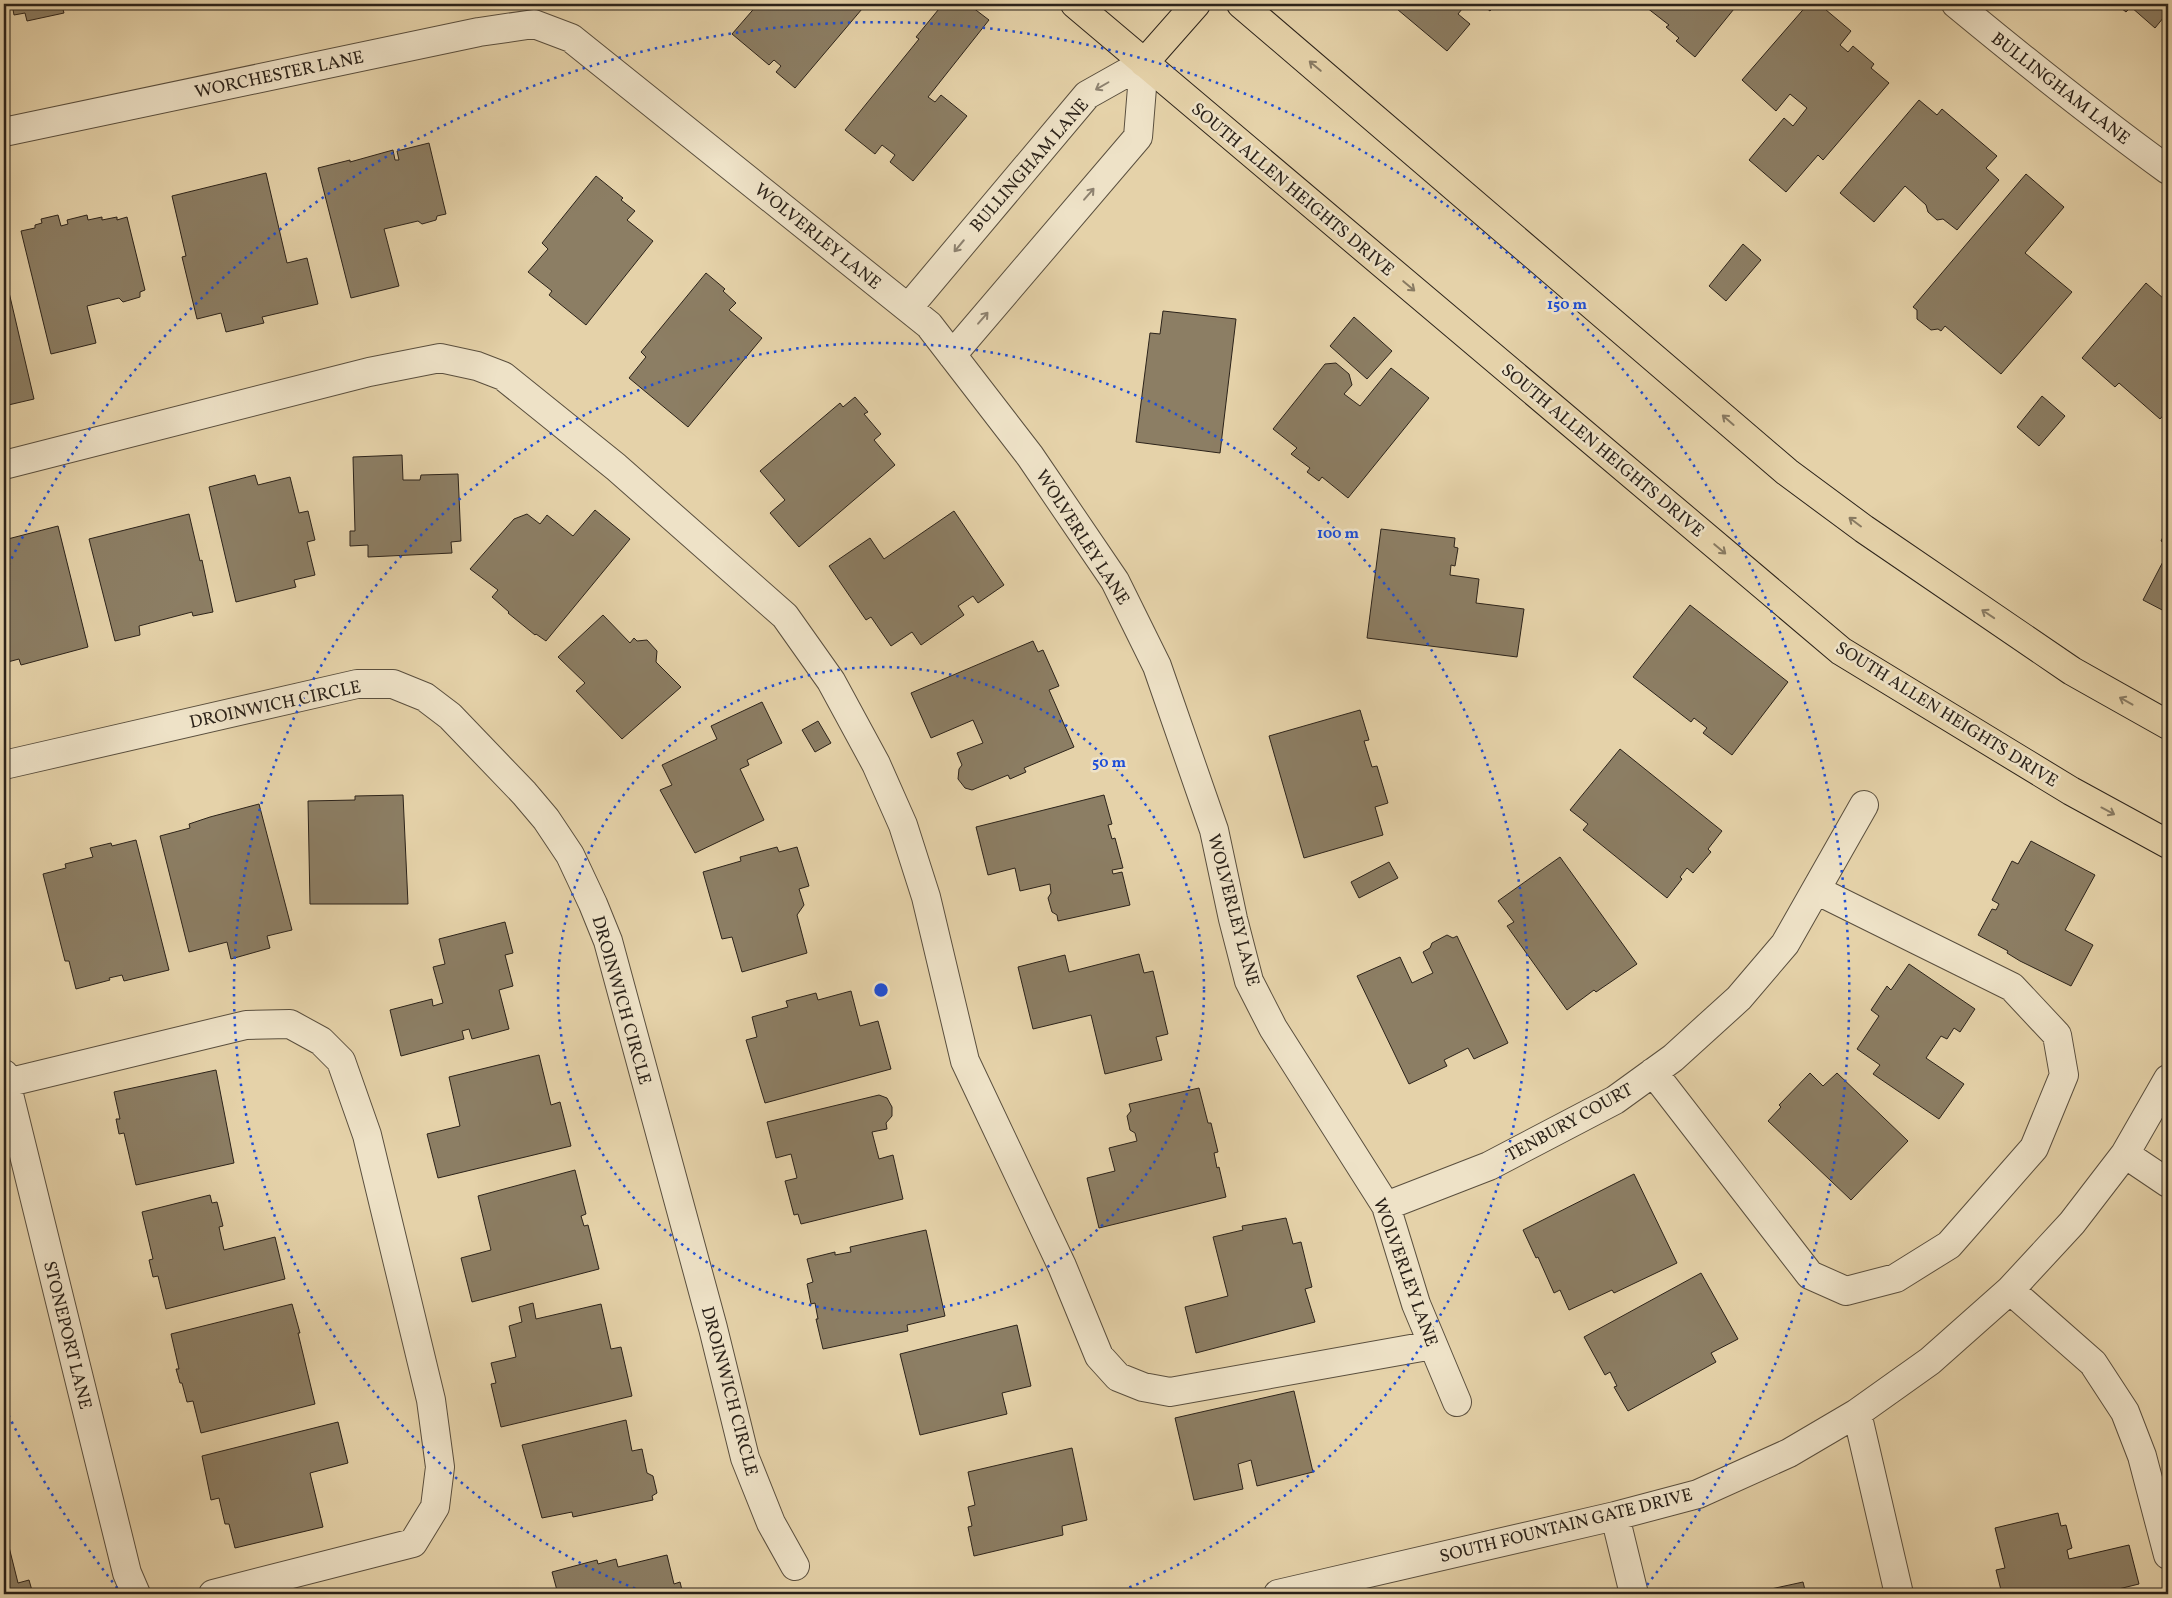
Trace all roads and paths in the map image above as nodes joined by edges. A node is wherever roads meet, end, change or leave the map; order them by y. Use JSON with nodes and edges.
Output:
{"nodes":[{"id":1,"x":1075,"y":4,"type":"edge"},
{"id":2,"x":1196,"y":4,"type":"edge"},
{"id":3,"x":1242,"y":4,"type":"edge"},
{"id":4,"x":1956,"y":4,"type":"edge"},
{"id":5,"x":554,"y":31,"type":"joint"},
{"id":6,"x":1144,"y":63,"type":"junction"},
{"id":7,"x":4,"y":132,"type":"edge"},
{"id":8,"x":2168,"y":170,"type":"edge"},
{"id":9,"x":908,"y":308,"type":"junction"},
{"id":10,"x":952,"y":355,"type":"junction"},
{"id":11,"x":4,"y":464,"type":"edge"},
{"id":12,"x":2168,"y":725,"type":"edge"},
{"id":13,"x":4,"y":765,"type":"edge"},
{"id":14,"x":1864,"y":805,"type":"dead end"},
{"id":15,"x":2168,"y":844,"type":"edge"},
{"id":16,"x":1816,"y":890,"type":"junction"},
{"id":17,"x":1653,"y":1072,"type":"junction"},
{"id":18,"x":5,"y":1079,"type":"edge"},
{"id":19,"x":2168,"y":1079,"type":"edge"},
{"id":20,"x":2125,"y":1154,"type":"junction"},
{"id":21,"x":2168,"y":1183,"type":"edge"},
{"id":22,"x":1386,"y":1206,"type":"junction"},
{"id":23,"x":2010,"y":1290,"type":"junction"},
{"id":24,"x":1433,"y":1345,"type":"junction"},
{"id":25,"x":1457,"y":1402,"type":"dead end"},
{"id":26,"x":1857,"y":1413,"type":"junction"},
{"id":27,"x":1616,"y":1516,"type":"junction"},
{"id":28,"x":2168,"y":1555,"type":"edge"},
{"id":29,"x":795,"y":1566,"type":"dead end"},
{"id":30,"x":1363,"y":1584,"type":"edge"},
{"id":31,"x":136,"y":1594,"type":"edge"},
{"id":32,"x":213,"y":1594,"type":"edge"},
{"id":33,"x":1278,"y":1594,"type":"edge"},
{"id":34,"x":1634,"y":1594,"type":"edge"},
{"id":35,"x":1899,"y":1594,"type":"edge"}],
"edges":[{"from":1,"to":6,"type":"main road","name":"SOUTH ALLEN HEIGHTS DRIVE"},
{"from":2,"to":6,"type":"main road"},
{"from":12,"to":3,"type":"main road","one_way":true},
{"from":4,"to":8,"type":"street","name":"BULLINGHAM LANE"},
{"from":5,"to":7,"type":"street","name":"WORCHESTER LANE"},
{"from":5,"to":9,"type":"street","name":"WOLVERLEY LANE"},
{"from":6,"to":9,"type":"street","name":"BULLINGHAM LANE","one_way":true},
{"from":10,"to":6,"type":"street","one_way":true},
{"from":6,"to":15,"type":"main road","name":"SOUTH ALLEN HEIGHTS DRIVE","one_way":true},
{"from":9,"to":10,"type":"street","name":"WOLVERLEY LANE"},
{"from":10,"to":22,"type":"street","name":"WOLVERLEY LANE"},
{"from":11,"to":24,"type":"street"},
{"from":13,"to":29,"type":"street","name":"DROINWICH CIRCLE"},
{"from":14,"to":16,"type":"street","name":"TENBURY COURT"},
{"from":16,"to":17,"type":"street","name":"TENBURY COURT"},
{"from":16,"to":17,"type":"street"},
{"from":17,"to":22,"type":"street","name":"TENBURY COURT"},
{"from":18,"to":31,"type":"street","name":"STONEPORT LANE"},
{"from":18,"to":32,"type":"street"},
{"from":19,"to":20,"type":"street","name":"SOUTH FOUNTAIN GATE DRIVE"},
{"from":20,"to":21,"type":"street"},
{"from":20,"to":23,"type":"street","name":"SOUTH FOUNTAIN GATE DRIVE"},
{"from":22,"to":24,"type":"street","name":"WOLVERLEY LANE"},
{"from":23,"to":26,"type":"street","name":"SOUTH FOUNTAIN GATE DRIVE"},
{"from":23,"to":28,"type":"street"},
{"from":24,"to":25,"type":"street","name":"WOLVERLEY LANE"},
{"from":26,"to":27,"type":"street","name":"SOUTH FOUNTAIN GATE DRIVE"},
{"from":26,"to":35,"type":"street"},
{"from":27,"to":30,"type":"street","name":"SOUTH FOUNTAIN GATE DRIVE"},
{"from":27,"to":34,"type":"street"},
{"from":30,"to":33,"type":"street","name":"SOUTH FOUNTAIN GATE DRIVE"}]}
